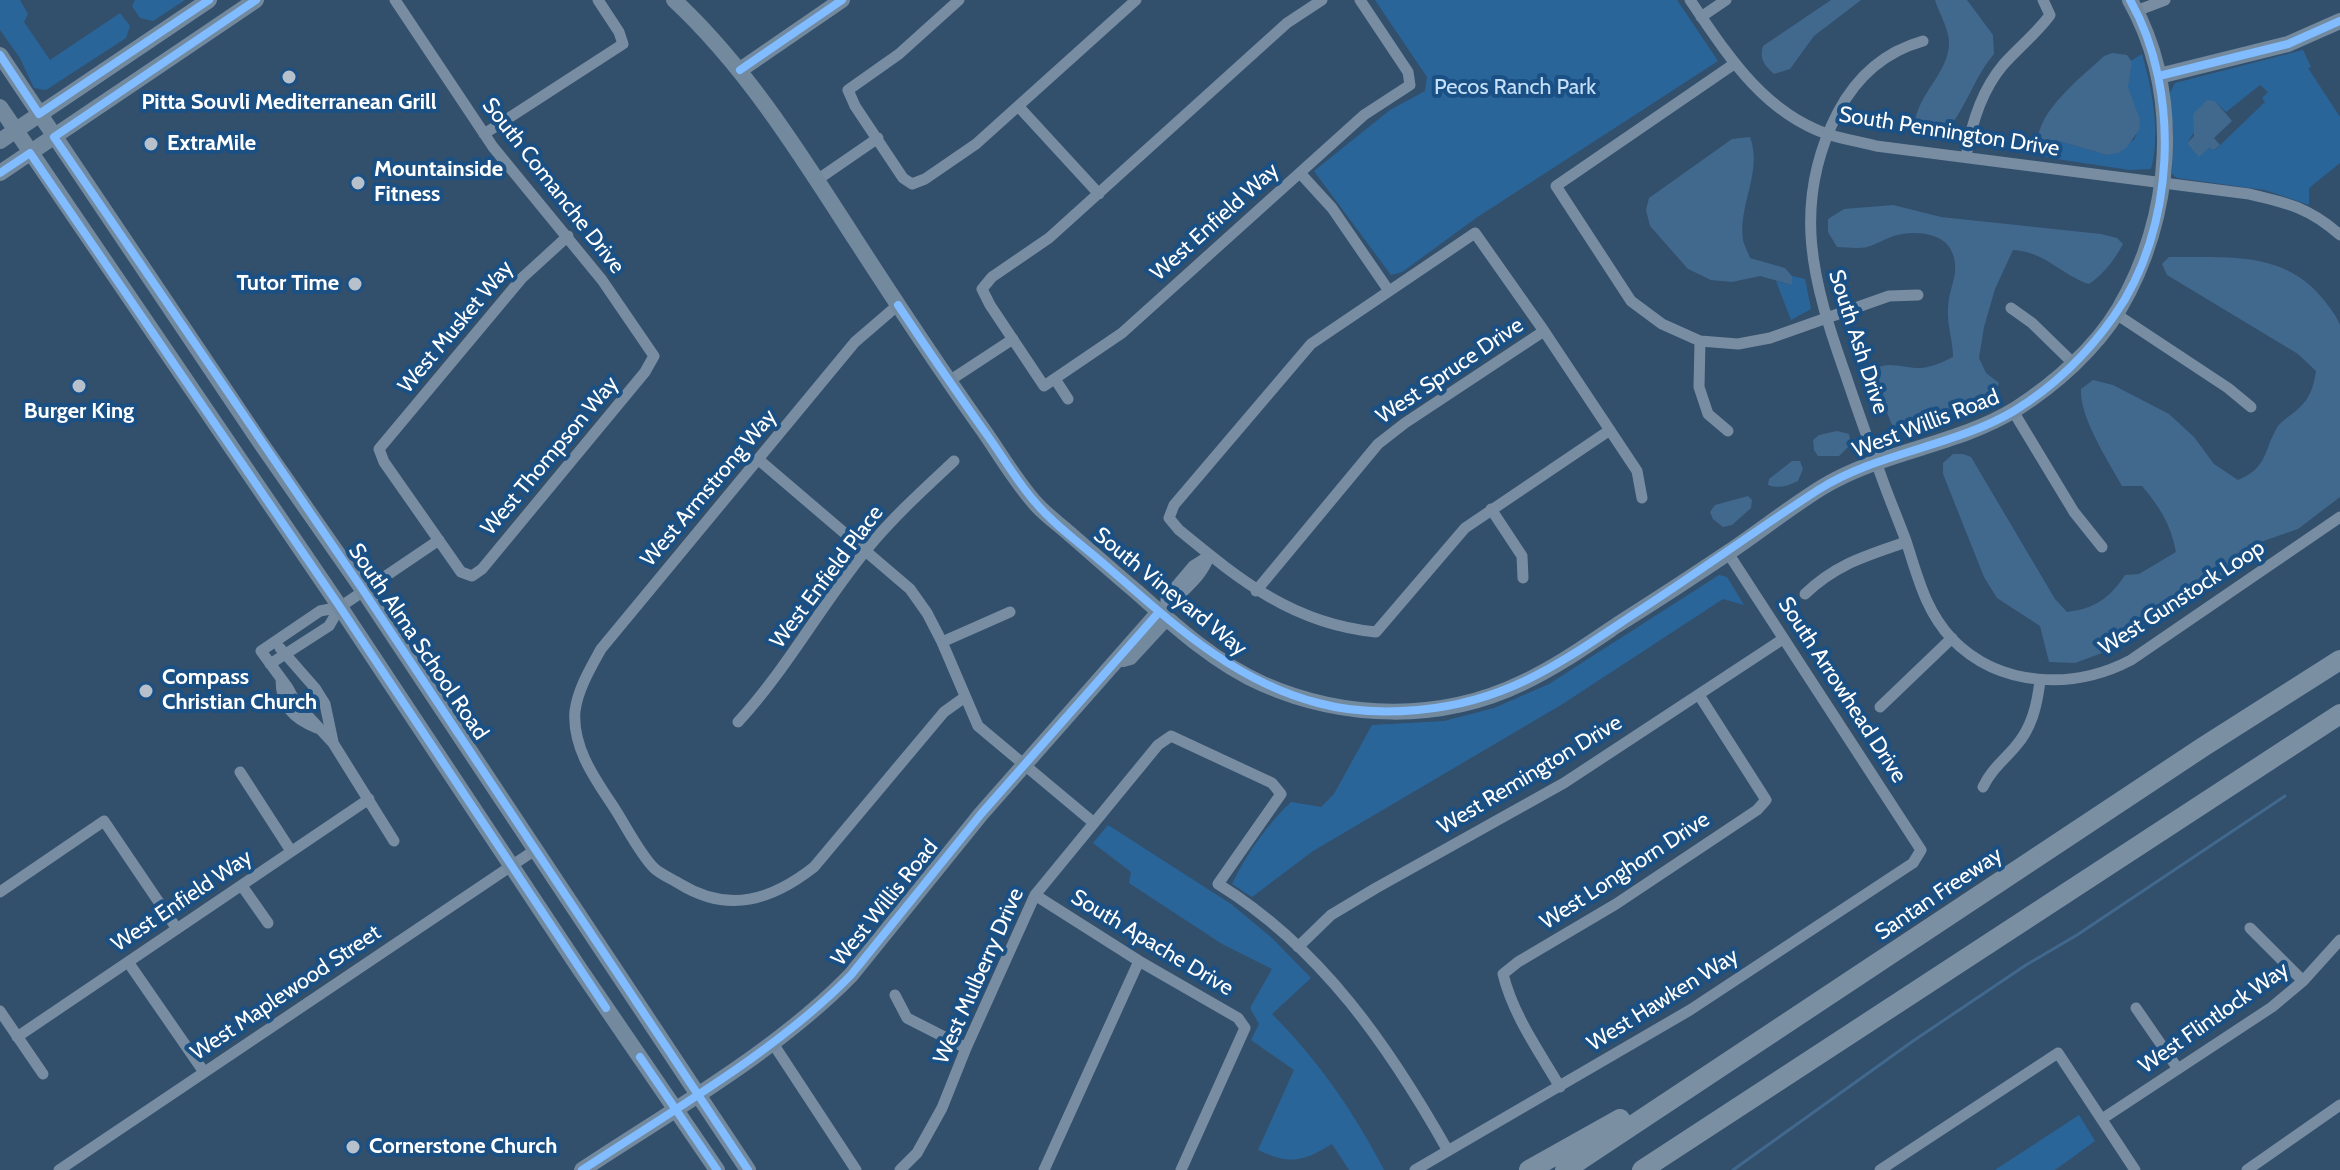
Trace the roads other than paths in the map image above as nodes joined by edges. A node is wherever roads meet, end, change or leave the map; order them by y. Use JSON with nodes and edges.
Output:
{"nodes":[{"id":1,"x":209,"y":0,"type":"edge"},
{"id":2,"x":256,"y":0,"type":"edge"},
{"id":3,"x":395,"y":0,"type":"edge"},
{"id":4,"x":674,"y":0,"type":"edge"},
{"id":5,"x":842,"y":0,"type":"edge"},
{"id":6,"x":959,"y":0,"type":"edge"},
{"id":7,"x":1136,"y":0,"type":"edge"},
{"id":8,"x":1322,"y":0,"type":"edge"},
{"id":9,"x":1360,"y":0,"type":"edge"},
{"id":10,"x":1690,"y":0,"type":"edge"},
{"id":11,"x":1726,"y":0,"type":"edge"},
{"id":12,"x":2043,"y":0,"type":"edge"},
{"id":13,"x":2165,"y":0,"type":"edge"},
{"id":14,"x":600,"y":1,"type":"edge"},
{"id":15,"x":2133,"y":5,"type":"edge"},
{"id":16,"x":1701,"y":17,"type":"junction"},
{"id":17,"x":2340,"y":21,"type":"edge"},
{"id":18,"x":1923,"y":41,"type":"dead end"},
{"id":19,"x":0,"y":55,"type":"edge"},
{"id":20,"x":1734,"y":64,"type":"junction"},
{"id":21,"x":740,"y":70,"type":"junction"},
{"id":22,"x":2159,"y":76,"type":"junction"},
{"id":23,"x":0,"y":107,"type":"edge"},
{"id":24,"x":1019,"y":107,"type":"junction"},
{"id":25,"x":39,"y":114,"type":"junction"},
{"id":26,"x":15,"y":130,"type":"junction"},
{"id":27,"x":484,"y":134,"type":"junction"},
{"id":28,"x":1827,"y":134,"type":"junction"},
{"id":29,"x":54,"y":137,"type":"junction"},
{"id":30,"x":878,"y":138,"type":"junction"},
{"id":31,"x":0,"y":141,"type":"edge"},
{"id":32,"x":30,"y":153,"type":"junction"},
{"id":33,"x":1966,"y":157,"type":"junction"},
{"id":34,"x":0,"y":173,"type":"edge"},
{"id":35,"x":1300,"y":173,"type":"junction"},
{"id":36,"x":817,"y":180,"type":"junction"},
{"id":37,"x":2162,"y":184,"type":"junction"},
{"id":38,"x":1099,"y":194,"type":"junction"},
{"id":39,"x":2340,"y":235,"type":"edge"},
{"id":40,"x":568,"y":236,"type":"junction"},
{"id":41,"x":1389,"y":291,"type":"junction"},
{"id":42,"x":1918,"y":295,"type":"dead end"},
{"id":43,"x":898,"y":305,"type":"junction"},
{"id":44,"x":2011,"y":308,"type":"dead end"},
{"id":45,"x":2116,"y":314,"type":"junction"},
{"id":46,"x":1825,"y":318,"type":"junction"},
{"id":47,"x":1544,"y":331,"type":"junction"},
{"id":48,"x":1013,"y":339,"type":"junction"},
{"id":49,"x":1700,"y":341,"type":"junction"},
{"id":50,"x":654,"y":356,"type":"joint"},
{"id":51,"x":2074,"y":364,"type":"junction"},
{"id":52,"x":949,"y":381,"type":"junction"},
{"id":53,"x":1049,"y":383,"type":"junction"},
{"id":54,"x":1068,"y":399,"type":"dead end"},
{"id":55,"x":2251,"y":407,"type":"dead end"},
{"id":56,"x":2013,"y":411,"type":"junction"},
{"id":57,"x":1610,"y":430,"type":"junction"},
{"id":58,"x":1728,"y":431,"type":"dead end"},
{"id":59,"x":759,"y":460,"type":"junction"},
{"id":60,"x":954,"y":461,"type":"dead end"},
{"id":61,"x":1876,"y":462,"type":"junction"},
{"id":62,"x":1642,"y":498,"type":"dead end"},
{"id":63,"x":1491,"y":509,"type":"junction"},
{"id":64,"x":2340,"y":517,"type":"edge"},
{"id":65,"x":439,"y":540,"type":"junction"},
{"id":66,"x":1906,"y":542,"type":"junction"},
{"id":67,"x":2102,"y":547,"type":"dead end"},
{"id":68,"x":866,"y":549,"type":"junction"},
{"id":69,"x":1728,"y":553,"type":"junction"},
{"id":70,"x":1210,"y":555,"type":"junction"},
{"id":71,"x":1523,"y":578,"type":"dead end"},
{"id":72,"x":363,"y":590,"type":"junction"},
{"id":73,"x":1256,"y":591,"type":"junction"},
{"id":74,"x":1805,"y":594,"type":"dead end"},
{"id":75,"x":340,"y":607,"type":"junction"},
{"id":76,"x":1164,"y":611,"type":"junction"},
{"id":77,"x":1010,"y":612,"type":"dead end"},
{"id":78,"x":1952,"y":638,"type":"junction"},
{"id":79,"x":1783,"y":639,"type":"junction"},
{"id":80,"x":274,"y":641,"type":"junction"},
{"id":81,"x":942,"y":642,"type":"junction"},
{"id":82,"x":2340,"y":649,"type":"edge"},
{"id":83,"x":284,"y":654,"type":"junction"},
{"id":84,"x":2340,"y":660,"type":"edge"},
{"id":85,"x":270,"y":664,"type":"junction"},
{"id":86,"x":2040,"y":681,"type":"junction"},
{"id":87,"x":1699,"y":695,"type":"junction"},
{"id":88,"x":965,"y":697,"type":"junction"},
{"id":89,"x":1880,"y":707,"type":"dead end"},
{"id":90,"x":2340,"y":714,"type":"edge"},
{"id":91,"x":738,"y":722,"type":"dead end"},
{"id":92,"x":2340,"y":731,"type":"edge"},
{"id":93,"x":333,"y":743,"type":"junction"},
{"id":94,"x":2203,"y":747,"type":"junction"},
{"id":95,"x":1023,"y":765,"type":"junction"},
{"id":96,"x":240,"y":772,"type":"dead end"},
{"id":97,"x":1983,"y":787,"type":"dead end"},
{"id":98,"x":369,"y":799,"type":"junction"},
{"id":99,"x":2194,"y":811,"type":"junction"},
{"id":100,"x":1094,"y":823,"type":"junction"},
{"id":101,"x":394,"y":841,"type":"dead end"},
{"id":102,"x":535,"y":850,"type":"junction"},
{"id":103,"x":1921,"y":850,"type":"joint"},
{"id":104,"x":291,"y":851,"type":"junction"},
{"id":105,"x":511,"y":866,"type":"junction"},
{"id":106,"x":242,"y":886,"type":"junction"},
{"id":107,"x":0,"y":892,"type":"edge"},
{"id":108,"x":1035,"y":895,"type":"junction"},
{"id":109,"x":722,"y":901,"type":"junction"},
{"id":110,"x":720,"y":916,"type":"dead end"},
{"id":111,"x":268,"y":923,"type":"dead end"},
{"id":112,"x":2250,"y":928,"type":"dead end"},
{"id":113,"x":177,"y":929,"type":"junction"},
{"id":114,"x":2340,"y":940,"type":"edge"},
{"id":115,"x":1298,"y":947,"type":"junction"},
{"id":116,"x":1139,"y":961,"type":"junction"},
{"id":117,"x":128,"y":962,"type":"junction"},
{"id":118,"x":2303,"y":981,"type":"junction"},
{"id":119,"x":895,"y":995,"type":"dead end"},
{"id":120,"x":2136,"y":1008,"type":"dead end"},
{"id":121,"x":0,"y":1011,"type":"edge"},
{"id":122,"x":1793,"y":1021,"type":"junction"},
{"id":123,"x":17,"y":1037,"type":"junction"},
{"id":124,"x":772,"y":1042,"type":"junction"},
{"id":125,"x":966,"y":1048,"type":"junction"},
{"id":126,"x":2178,"y":1069,"type":"junction"},
{"id":127,"x":204,"y":1072,"type":"junction"},
{"id":128,"x":43,"y":1074,"type":"dead end"},
{"id":129,"x":1560,"y":1087,"type":"junction"},
{"id":130,"x":696,"y":1094,"type":"junction"},
{"id":131,"x":2340,"y":1105,"type":"edge"},
{"id":132,"x":676,"y":1107,"type":"junction"},
{"id":133,"x":2102,"y":1119,"type":"junction"},
{"id":134,"x":1699,"y":1133,"type":"junction"},
{"id":135,"x":1448,"y":1151,"type":"junction"},
{"id":136,"x":59,"y":1170,"type":"edge"},
{"id":137,"x":582,"y":1170,"type":"edge"},
{"id":138,"x":717,"y":1170,"type":"edge"},
{"id":139,"x":748,"y":1170,"type":"edge"},
{"id":140,"x":856,"y":1170,"type":"edge"},
{"id":141,"x":900,"y":1170,"type":"edge"},
{"id":142,"x":1044,"y":1170,"type":"edge"},
{"id":143,"x":1181,"y":1170,"type":"edge"},
{"id":144,"x":1415,"y":1170,"type":"edge"},
{"id":145,"x":1529,"y":1170,"type":"edge"},
{"id":146,"x":1565,"y":1170,"type":"edge"},
{"id":147,"x":1642,"y":1170,"type":"edge"},
{"id":148,"x":1650,"y":1170,"type":"edge"},
{"id":149,"x":1880,"y":1170,"type":"edge"},
{"id":150,"x":2135,"y":1170,"type":"edge"},
{"id":151,"x":2247,"y":1170,"type":"edge"}],
"edges":[{"from":1,"to":25,"type":"street"},
{"from":2,"to":29,"type":"street"},
{"from":3,"to":27,"type":"street","name":"South Comanche Drive"},
{"from":4,"to":21,"type":"street","name":"South Vineyard Way"},
{"from":5,"to":21,"type":"street"},
{"from":6,"to":30,"type":"street"},
{"from":7,"to":24,"type":"street"},
{"from":8,"to":38,"type":"street"},
{"from":9,"to":35,"type":"street","name":"West Enfield Way"},
{"from":10,"to":16,"type":"street","name":"South Pennington Drive"},
{"from":11,"to":16,"type":"street"},
{"from":12,"to":33,"type":"street"},
{"from":13,"to":15,"type":"street"},
{"from":14,"to":27,"type":"street"},
{"from":15,"to":22,"type":"street","name":"West Willis Road"},
{"from":16,"to":20,"type":"street","name":"South Pennington Drive"},
{"from":17,"to":22,"type":"street"},
{"from":18,"to":28,"type":"street","name":"South Ash Drive"},
{"from":19,"to":25,"type":"street","name":"South Alma School Road"},
{"from":20,"to":28,"type":"street","name":"South Pennington Drive"},
{"from":20,"to":49,"type":"street"},
{"from":21,"to":36,"type":"street","name":"South Vineyard Way"},
{"from":22,"to":37,"type":"street","name":"West Willis Road"},
{"from":23,"to":26,"type":"street","name":"South Alma School Road"},
{"from":24,"to":30,"type":"street"},
{"from":24,"to":38,"type":"street"},
{"from":25,"to":26,"type":"street"},
{"from":25,"to":29,"type":"street","name":"South Alma School Road"},
{"from":26,"to":31,"type":"street"},
{"from":26,"to":32,"type":"street","name":"South Alma School Road"},
{"from":27,"to":40,"type":"street","name":"South Comanche Drive"},
{"from":28,"to":33,"type":"street","name":"South Pennington Drive"},
{"from":28,"to":46,"type":"street","name":"South Ash Drive"},
{"from":29,"to":32,"type":"street"},
{"from":29,"to":72,"type":"street","name":"South Alma School Road"},
{"from":30,"to":36,"type":"street"},
{"from":32,"to":34,"type":"street"},
{"from":32,"to":75,"type":"street","name":"South Alma School Road"},
{"from":33,"to":37,"type":"street","name":"South Pennington Drive"},
{"from":35,"to":41,"type":"street"},
{"from":35,"to":53,"type":"street","name":"West Enfield Way"},
{"from":36,"to":43,"type":"street","name":"South Vineyard Way"},
{"from":37,"to":39,"type":"street"},
{"from":37,"to":45,"type":"street","name":"West Willis Road"},
{"from":38,"to":48,"type":"street"},
{"from":40,"to":50,"type":"street","name":"South Comanche Drive"},
{"from":40,"to":65,"type":"street","name":"West Musket Way"},
{"from":41,"to":47,"type":"street"},
{"from":41,"to":70,"type":"street"},
{"from":42,"to":46,"type":"street"},
{"from":43,"to":52,"type":"street","name":"South Vineyard Way"},
{"from":43,"to":59,"type":"street","name":"West Armstrong Way"},
{"from":44,"to":51,"type":"street"},
{"from":45,"to":51,"type":"street","name":"West Willis Road"},
{"from":45,"to":55,"type":"street"},
{"from":46,"to":49,"type":"street"},
{"from":46,"to":61,"type":"street","name":"South Ash Drive"},
{"from":47,"to":57,"type":"street"},
{"from":47,"to":73,"type":"street","name":"West Spruce Drive"},
{"from":48,"to":52,"type":"street"},
{"from":48,"to":53,"type":"street"},
{"from":49,"to":58,"type":"street"},
{"from":50,"to":65,"type":"street","name":"West Thompson Way"},
{"from":51,"to":56,"type":"street","name":"West Willis Road"},
{"from":52,"to":76,"type":"street","name":"South Vineyard Way"},
{"from":53,"to":54,"type":"street"},
{"from":56,"to":61,"type":"street","name":"West Willis Road"},
{"from":56,"to":67,"type":"street"},
{"from":57,"to":62,"type":"street"},
{"from":57,"to":63,"type":"street"},
{"from":59,"to":68,"type":"street"},
{"from":59,"to":109,"type":"street","name":"West Armstrong Way"},
{"from":60,"to":68,"type":"street","name":"West Enfield Place"},
{"from":61,"to":66,"type":"street","name":"West Gunstock Loop"},
{"from":61,"to":69,"type":"street","name":"West Willis Road"},
{"from":63,"to":71,"type":"street"},
{"from":63,"to":73,"type":"street"},
{"from":64,"to":86,"type":"street","name":"West Gunstock Loop"},
{"from":65,"to":72,"type":"street"},
{"from":66,"to":74,"type":"street"},
{"from":66,"to":78,"type":"street","name":"West Gunstock Loop"},
{"from":68,"to":81,"type":"street"},
{"from":68,"to":91,"type":"street","name":"West Enfield Place"},
{"from":69,"to":76,"type":"street","name":"South Vineyard Way"},
{"from":69,"to":79,"type":"street","name":"South Arrowhead Drive"},
{"from":70,"to":73,"type":"street"},
{"from":70,"to":76,"type":"street","name":"West Willis Road"},
{"from":72,"to":75,"type":"street"},
{"from":72,"to":102,"type":"street","name":"South Alma School Road"},
{"from":75,"to":80,"type":"street"},
{"from":75,"to":83,"type":"street"},
{"from":75,"to":105,"type":"street","name":"South Alma School Road"},
{"from":76,"to":95,"type":"street","name":"West Willis Road"},
{"from":77,"to":81,"type":"street"},
{"from":78,"to":86,"type":"street","name":"West Gunstock Loop"},
{"from":78,"to":89,"type":"street"},
{"from":79,"to":87,"type":"street","name":"West Remington Drive"},
{"from":79,"to":103,"type":"street","name":"South Arrowhead Drive"},
{"from":80,"to":83,"type":"street"},
{"from":80,"to":85,"type":"street"},
{"from":81,"to":88,"type":"street"},
{"from":82,"to":94,"type":"highway"},
{"from":83,"to":85,"type":"street"},
{"from":83,"to":93,"type":"street"},
{"from":84,"to":94,"type":"highway","name":"Santan Freeway"},
{"from":85,"to":93,"type":"street"},
{"from":86,"to":97,"type":"street"},
{"from":87,"to":115,"type":"street","name":"West Remington Drive"},
{"from":87,"to":129,"type":"street","name":"West Longhorn Drive"},
{"from":88,"to":95,"type":"street"},
{"from":88,"to":109,"type":"street"},
{"from":90,"to":99,"type":"highway"},
{"from":92,"to":99,"type":"highway"},
{"from":93,"to":98,"type":"street"},
{"from":94,"to":122,"type":"highway","name":"Santan Freeway"},
{"from":95,"to":100,"type":"street"},
{"from":95,"to":124,"type":"street","name":"West Willis Road"},
{"from":96,"to":104,"type":"street"},
{"from":98,"to":101,"type":"street"},
{"from":98,"to":104,"type":"street","name":"West Enfield Way"},
{"from":99,"to":134,"type":"highway"},
{"from":100,"to":108,"type":"street","name":"West Mulberry Drive"},
{"from":100,"to":115,"type":"street","name":"West Mulberry Drive"},
{"from":102,"to":105,"type":"street","name":"West Maplewood Street"},
{"from":102,"to":130,"type":"street","name":"South Alma School Road"},
{"from":103,"to":129,"type":"street","name":"West Hawken Way"},
{"from":104,"to":106,"type":"street","name":"West Enfield Way"},
{"from":105,"to":127,"type":"street","name":"West Maplewood Street"},
{"from":105,"to":132,"type":"street","name":"South Alma School Road"},
{"from":106,"to":111,"type":"street"},
{"from":106,"to":113,"type":"street","name":"West Enfield Way"},
{"from":107,"to":113,"type":"street"},
{"from":108,"to":116,"type":"street","name":"South Apache Drive"},
{"from":108,"to":125,"type":"street","name":"West Mulberry Drive"},
{"from":109,"to":110,"type":"street"},
{"from":112,"to":118,"type":"street"},
{"from":113,"to":117,"type":"street","name":"West Enfield Way"},
{"from":114,"to":118,"type":"street","name":"West Flintlock Way"},
{"from":115,"to":135,"type":"street"},
{"from":116,"to":142,"type":"street"},
{"from":116,"to":143,"type":"street","name":"South Apache Drive"},
{"from":117,"to":123,"type":"street","name":"West Enfield Way"},
{"from":117,"to":127,"type":"street"},
{"from":118,"to":126,"type":"street","name":"West Flintlock Way"},
{"from":119,"to":125,"type":"street"},
{"from":120,"to":126,"type":"street"},
{"from":121,"to":123,"type":"street"},
{"from":122,"to":145,"type":"highway"},
{"from":122,"to":146,"type":"highway","name":"Santan Freeway"},
{"from":123,"to":128,"type":"street"},
{"from":124,"to":130,"type":"street","name":"West Willis Road"},
{"from":124,"to":140,"type":"street"},
{"from":125,"to":141,"type":"street","name":"West Mulberry Drive"},
{"from":126,"to":133,"type":"street","name":"West Flintlock Way"},
{"from":127,"to":136,"type":"street","name":"West Maplewood Street"},
{"from":129,"to":135,"type":"street","name":"West Hawken Way"},
{"from":130,"to":132,"type":"street","name":"West Willis Road"},
{"from":130,"to":139,"type":"street","name":"South Alma School Road"},
{"from":131,"to":151,"type":"street"},
{"from":132,"to":137,"type":"street","name":"West Willis Road"},
{"from":132,"to":138,"type":"street","name":"South Alma School Road"},
{"from":133,"to":149,"type":"street"},
{"from":133,"to":150,"type":"street"},
{"from":134,"to":147,"type":"highway"},
{"from":134,"to":148,"type":"highway"},
{"from":135,"to":144,"type":"street","name":"West Hawken Way"}]}
